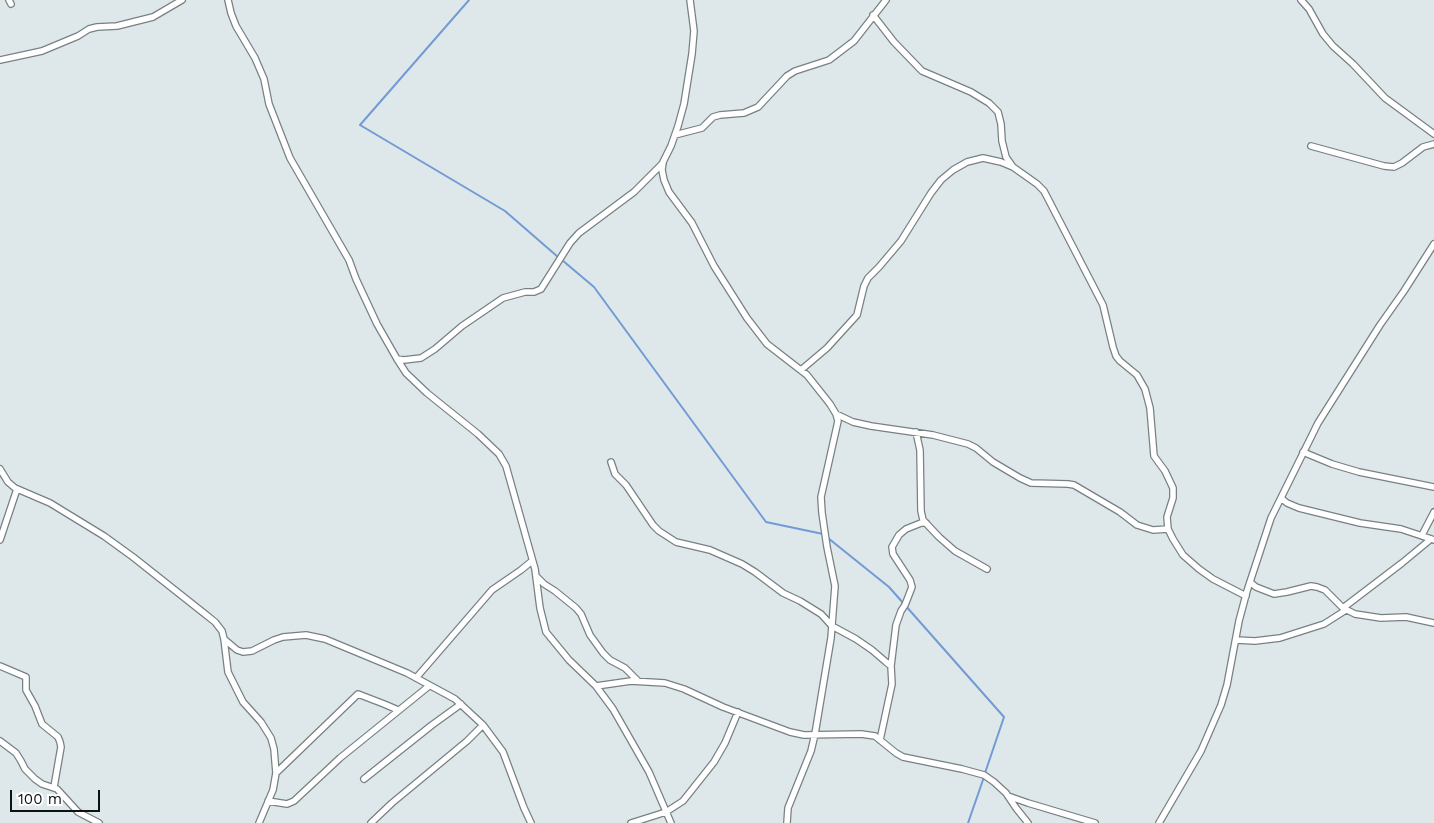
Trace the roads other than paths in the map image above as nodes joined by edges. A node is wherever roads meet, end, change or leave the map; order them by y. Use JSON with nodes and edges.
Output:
{"nodes":[{"id":1,"x":182,"y":0,"type":"edge"},
{"id":2,"x":228,"y":0,"type":"edge"},
{"id":3,"x":690,"y":0,"type":"edge"},
{"id":4,"x":886,"y":0,"type":"edge"},
{"id":5,"x":1301,"y":0,"type":"edge"},
{"id":6,"x":873,"y":15,"type":"junction"},
{"id":7,"x":0,"y":60,"type":"edge"},
{"id":8,"x":1434,"y":134,"type":"edge"},
{"id":9,"x":675,"y":135,"type":"junction"},
{"id":10,"x":1434,"y":144,"type":"edge"},
{"id":11,"x":1311,"y":146,"type":"dead end"},
{"id":12,"x":663,"y":162,"type":"junction"},
{"id":13,"x":1013,"y":167,"type":"junction"},
{"id":14,"x":1434,"y":244,"type":"edge"},
{"id":15,"x":397,"y":359,"type":"junction"},
{"id":16,"x":801,"y":370,"type":"junction"},
{"id":17,"x":836,"y":414,"type":"junction"},
{"id":18,"x":916,"y":432,"type":"junction"},
{"id":19,"x":1303,"y":452,"type":"junction"},
{"id":20,"x":611,"y":462,"type":"dead end"},
{"id":21,"x":0,"y":469,"type":"edge"},
{"id":22,"x":1434,"y":487,"type":"edge"},
{"id":23,"x":17,"y":489,"type":"junction"},
{"id":24,"x":1281,"y":498,"type":"junction"},
{"id":25,"x":1434,"y":512,"type":"edge"},
{"id":26,"x":926,"y":523,"type":"junction"},
{"id":27,"x":1168,"y":529,"type":"junction"},
{"id":28,"x":1422,"y":535,"type":"junction"},
{"id":29,"x":0,"y":540,"type":"edge"},
{"id":30,"x":1433,"y":540,"type":"edge"},
{"id":31,"x":532,"y":561,"type":"junction"},
{"id":32,"x":987,"y":570,"type":"dead end"},
{"id":33,"x":537,"y":577,"type":"junction"},
{"id":34,"x":1250,"y":582,"type":"junction"},
{"id":35,"x":1246,"y":596,"type":"junction"},
{"id":36,"x":1344,"y":609,"type":"junction"},
{"id":37,"x":1434,"y":623,"type":"edge"},
{"id":38,"x":832,"y":626,"type":"junction"},
{"id":39,"x":224,"y":639,"type":"junction"},
{"id":40,"x":1236,"y":640,"type":"junction"},
{"id":41,"x":0,"y":666,"type":"edge"},
{"id":42,"x":890,"y":666,"type":"junction"},
{"id":43,"x":416,"y":678,"type":"junction"},
{"id":44,"x":638,"y":681,"type":"junction"},
{"id":45,"x":429,"y":686,"type":"junction"},
{"id":46,"x":596,"y":686,"type":"junction"},
{"id":47,"x":461,"y":704,"type":"junction"},
{"id":48,"x":398,"y":710,"type":"junction"},
{"id":49,"x":738,"y":712,"type":"junction"},
{"id":50,"x":483,"y":725,"type":"junction"},
{"id":51,"x":815,"y":734,"type":"junction"},
{"id":52,"x":880,"y":740,"type":"junction"},
{"id":53,"x":0,"y":741,"type":"edge"},
{"id":54,"x":276,"y":773,"type":"junction"},
{"id":55,"x":364,"y":779,"type":"dead end"},
{"id":56,"x":54,"y":787,"type":"junction"},
{"id":57,"x":1008,"y":796,"type":"junction"},
{"id":58,"x":268,"y":801,"type":"junction"},
{"id":59,"x":666,"y":812,"type":"junction"},
{"id":60,"x":99,"y":823,"type":"edge"},
{"id":61,"x":259,"y":823,"type":"edge"},
{"id":62,"x":371,"y":823,"type":"edge"},
{"id":63,"x":531,"y":823,"type":"edge"},
{"id":64,"x":631,"y":823,"type":"edge"},
{"id":65,"x":671,"y":823,"type":"edge"},
{"id":66,"x":786,"y":823,"type":"edge"},
{"id":67,"x":1028,"y":823,"type":"edge"},
{"id":68,"x":1095,"y":823,"type":"edge"},
{"id":69,"x":1159,"y":823,"type":"edge"}],
"edges":[{"from":1,"to":7,"type":"street"},
{"from":2,"to":15,"type":"street"},
{"from":3,"to":9,"type":"street"},
{"from":4,"to":6,"type":"street"},
{"from":5,"to":8,"type":"street"},
{"from":6,"to":9,"type":"street"},
{"from":6,"to":13,"type":"street"},
{"from":9,"to":12,"type":"street"},
{"from":10,"to":11,"type":"street"},
{"from":12,"to":15,"type":"street"},
{"from":12,"to":16,"type":"street"},
{"from":13,"to":16,"type":"street"},
{"from":13,"to":27,"type":"street"},
{"from":14,"to":19,"type":"street"},
{"from":15,"to":31,"type":"street"},
{"from":16,"to":17,"type":"street"},
{"from":17,"to":18,"type":"street"},
{"from":17,"to":38,"type":"street"},
{"from":18,"to":26,"type":"street"},
{"from":18,"to":27,"type":"street"},
{"from":19,"to":22,"type":"street"},
{"from":19,"to":24,"type":"street"},
{"from":20,"to":38,"type":"street"},
{"from":21,"to":23,"type":"street"},
{"from":23,"to":29,"type":"street"},
{"from":23,"to":39,"type":"street"},
{"from":24,"to":28,"type":"street"},
{"from":24,"to":34,"type":"street"},
{"from":25,"to":28,"type":"street"},
{"from":26,"to":32,"type":"street"},
{"from":26,"to":42,"type":"street"},
{"from":27,"to":35,"type":"street"},
{"from":28,"to":30,"type":"street"},
{"from":30,"to":36,"type":"street"},
{"from":31,"to":33,"type":"street"},
{"from":31,"to":43,"type":"street"},
{"from":33,"to":44,"type":"street"},
{"from":33,"to":46,"type":"street"},
{"from":34,"to":35,"type":"street"},
{"from":34,"to":36,"type":"street"},
{"from":35,"to":40,"type":"street"},
{"from":36,"to":37,"type":"street"},
{"from":36,"to":40,"type":"street"},
{"from":38,"to":42,"type":"street"},
{"from":38,"to":51,"type":"street"},
{"from":39,"to":43,"type":"street"},
{"from":39,"to":54,"type":"street"},
{"from":40,"to":69,"type":"street"},
{"from":41,"to":56,"type":"street"},
{"from":42,"to":52,"type":"street"},
{"from":43,"to":45,"type":"street"},
{"from":44,"to":46,"type":"street"},
{"from":44,"to":49,"type":"street"},
{"from":45,"to":47,"type":"street"},
{"from":45,"to":48,"type":"street"},
{"from":46,"to":59,"type":"street"},
{"from":47,"to":50,"type":"street"},
{"from":47,"to":55,"type":"street"},
{"from":48,"to":54,"type":"street"},
{"from":48,"to":58,"type":"street"},
{"from":49,"to":51,"type":"street"},
{"from":49,"to":59,"type":"street"},
{"from":50,"to":62,"type":"street"},
{"from":50,"to":63,"type":"street"},
{"from":51,"to":52,"type":"street"},
{"from":51,"to":66,"type":"street"},
{"from":52,"to":57,"type":"street"},
{"from":53,"to":56,"type":"street"},
{"from":54,"to":58,"type":"street"},
{"from":56,"to":60,"type":"street"},
{"from":57,"to":67,"type":"street"},
{"from":57,"to":68,"type":"street"},
{"from":58,"to":61,"type":"street"},
{"from":59,"to":64,"type":"street"},
{"from":59,"to":65,"type":"street"}]}
